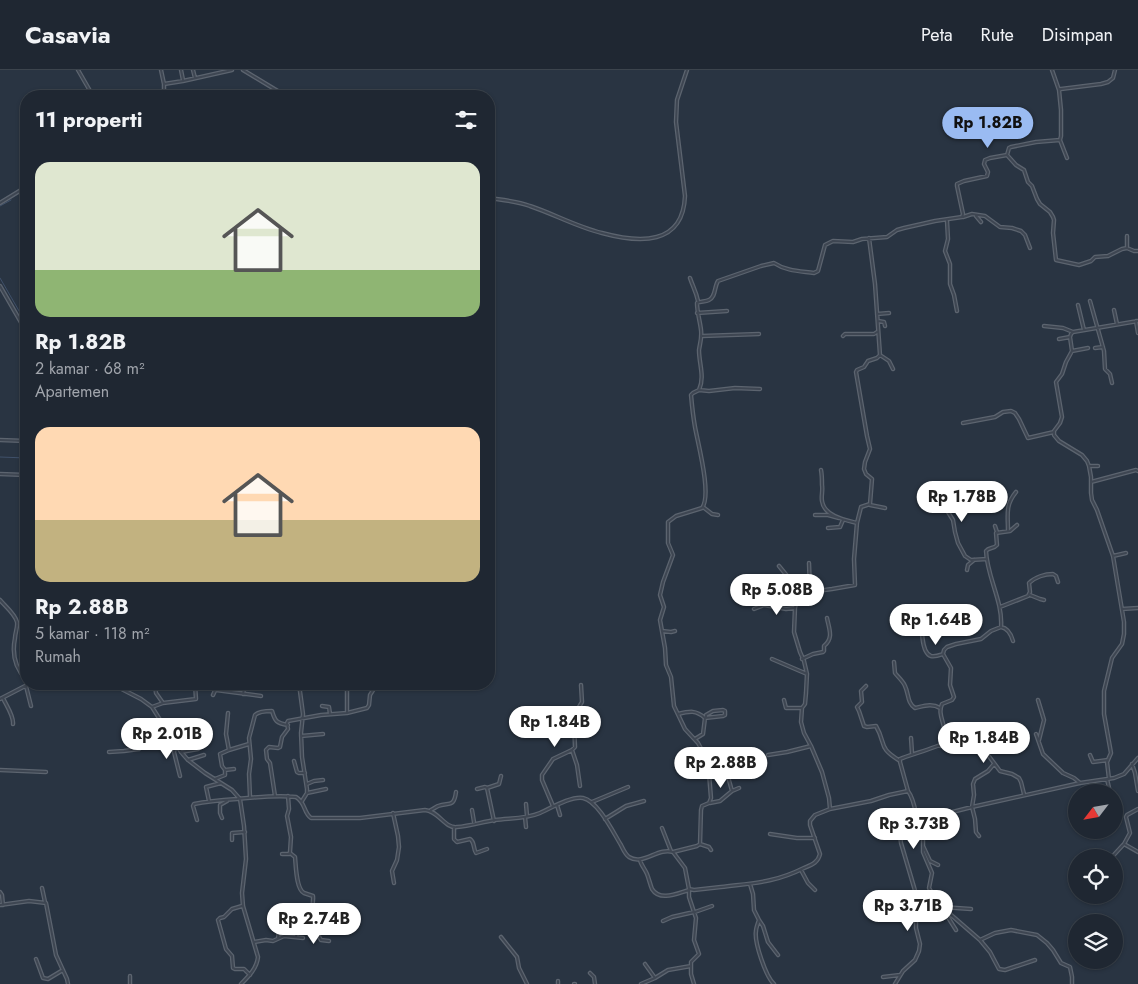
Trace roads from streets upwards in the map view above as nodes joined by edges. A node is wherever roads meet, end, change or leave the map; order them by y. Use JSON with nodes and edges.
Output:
{"nodes":[{"id":1,"x":78,"y":70,"type":"edge"},
{"id":2,"x":161,"y":70,"type":"edge"},
{"id":3,"x":181,"y":70,"type":"edge"},
{"id":4,"x":193,"y":70,"type":"edge"},
{"id":5,"x":202,"y":70,"type":"edge"},
{"id":6,"x":232,"y":70,"type":"edge"},
{"id":7,"x":243,"y":70,"type":"edge"},
{"id":8,"x":687,"y":70,"type":"edge"},
{"id":9,"x":1052,"y":70,"type":"edge"},
{"id":10,"x":1115,"y":70,"type":"edge"},
{"id":11,"x":203,"y":76,"type":"junction"},
{"id":12,"x":195,"y":78,"type":"junction"},
{"id":13,"x":184,"y":81,"type":"junction"},
{"id":14,"x":164,"y":84,"type":"junction"},
{"id":15,"x":90,"y":90,"type":"edge"},
{"id":16,"x":164,"y":90,"type":"edge"},
{"id":17,"x":276,"y":90,"type":"edge"},
{"id":18,"x":1059,"y":90,"type":"junction"},
{"id":19,"x":1060,"y":140,"type":"junction"},
{"id":20,"x":1008,"y":155,"type":"junction"},
{"id":21,"x":1067,"y":158,"type":"dead end"},
{"id":22,"x":20,"y":191,"type":"edge"},
{"id":23,"x":495,"y":199,"type":"edge"},
{"id":24,"x":0,"y":203,"type":"edge"},
{"id":25,"x":975,"y":215,"type":"junction"},
{"id":26,"x":963,"y":216,"type":"junction"},
{"id":27,"x":947,"y":220,"type":"junction"},
{"id":28,"x":981,"y":222,"type":"dead end"},
{"id":29,"x":1127,"y":236,"type":"dead end"},
{"id":30,"x":869,"y":238,"type":"junction"},
{"id":31,"x":1030,"y":248,"type":"dead end"},
{"id":32,"x":1128,"y":248,"type":"junction"},
{"id":33,"x":1138,"y":251,"type":"edge"},
{"id":34,"x":690,"y":278,"type":"dead end"},
{"id":35,"x":0,"y":286,"type":"edge"},
{"id":36,"x":698,"y":301,"type":"junction"},
{"id":37,"x":1090,"y":301,"type":"dead end"},
{"id":38,"x":1078,"y":305,"type":"dead end"},
{"id":39,"x":1114,"y":310,"type":"dead end"},
{"id":40,"x":727,"y":311,"type":"dead end"},
{"id":41,"x":957,"y":311,"type":"dead end"},
{"id":42,"x":697,"y":313,"type":"junction"},
{"id":43,"x":889,"y":313,"type":"dead end"},
{"id":44,"x":877,"y":314,"type":"junction"},
{"id":45,"x":20,"y":321,"type":"edge"},
{"id":46,"x":878,"y":321,"type":"junction"},
{"id":47,"x":1137,"y":321,"type":"edge"},
{"id":48,"x":1117,"y":324,"type":"junction"},
{"id":49,"x":885,"y":326,"type":"dead end"},
{"id":50,"x":1044,"y":326,"type":"dead end"},
{"id":51,"x":1098,"y":328,"type":"junction"},
{"id":52,"x":1084,"y":330,"type":"junction"},
{"id":53,"x":878,"y":332,"type":"junction"},
{"id":54,"x":1073,"y":332,"type":"junction"},
{"id":55,"x":1138,"y":333,"type":"edge"},
{"id":56,"x":759,"y":334,"type":"dead end"},
{"id":57,"x":702,"y":336,"type":"junction"},
{"id":58,"x":843,"y":336,"type":"dead end"},
{"id":59,"x":1070,"y":337,"type":"junction"},
{"id":60,"x":1059,"y":339,"type":"dead end"},
{"id":61,"x":1103,"y":347,"type":"junction"},
{"id":62,"x":1088,"y":348,"type":"dead end"},
{"id":63,"x":1095,"y":348,"type":"dead end"},
{"id":64,"x":1072,"y":351,"type":"junction"},
{"id":65,"x":880,"y":355,"type":"junction"},
{"id":66,"x":893,"y":369,"type":"dead end"},
{"id":67,"x":1112,"y":383,"type":"dead end"},
{"id":68,"x":760,"y":389,"type":"dead end"},
{"id":69,"x":699,"y":390,"type":"junction"},
{"id":70,"x":963,"y":423,"type":"dead end"},
{"id":71,"x":1054,"y":432,"type":"junction"},
{"id":72,"x":0,"y":440,"type":"edge"},
{"id":73,"x":20,"y":441,"type":"edge"},
{"id":74,"x":1089,"y":466,"type":"junction"},
{"id":75,"x":1098,"y":466,"type":"dead end"},
{"id":76,"x":821,"y":470,"type":"dead end"},
{"id":77,"x":1138,"y":470,"type":"edge"},
{"id":78,"x":0,"y":474,"type":"edge"},
{"id":79,"x":20,"y":475,"type":"edge"},
{"id":80,"x":1091,"y":482,"type":"junction"},
{"id":81,"x":976,"y":488,"type":"dead end"},
{"id":82,"x":1016,"y":492,"type":"dead end"},
{"id":83,"x":870,"y":504,"type":"junction"},
{"id":84,"x":704,"y":507,"type":"junction"},
{"id":85,"x":885,"y":508,"type":"dead end"},
{"id":86,"x":718,"y":515,"type":"dead end"},
{"id":87,"x":814,"y":516,"type":"dead end"},
{"id":88,"x":842,"y":519,"type":"junction"},
{"id":89,"x":857,"y":523,"type":"junction"},
{"id":90,"x":1017,"y":525,"type":"dead end"},
{"id":91,"x":995,"y":526,"type":"dead end"},
{"id":92,"x":828,"y":528,"type":"dead end"},
{"id":93,"x":1008,"y":531,"type":"junction"},
{"id":94,"x":997,"y":532,"type":"junction"},
{"id":95,"x":1126,"y":553,"type":"dead end"},
{"id":96,"x":1113,"y":556,"type":"junction"},
{"id":97,"x":987,"y":559,"type":"junction"},
{"id":98,"x":974,"y":560,"type":"junction"},
{"id":99,"x":810,"y":563,"type":"dead end"},
{"id":100,"x":779,"y":566,"type":"dead end"},
{"id":101,"x":967,"y":570,"type":"dead end"},
{"id":102,"x":1058,"y":582,"type":"dead end"},
{"id":103,"x":810,"y":592,"type":"junction"},
{"id":104,"x":799,"y":595,"type":"junction"},
{"id":105,"x":1030,"y":595,"type":"junction"},
{"id":106,"x":0,"y":600,"type":"edge"},
{"id":107,"x":1044,"y":600,"type":"dead end"},
{"id":108,"x":1000,"y":606,"type":"junction"},
{"id":109,"x":796,"y":608,"type":"junction"},
{"id":110,"x":1138,"y":608,"type":"edge"},
{"id":111,"x":754,"y":609,"type":"dead end"},
{"id":112,"x":1122,"y":609,"type":"junction"},
{"id":113,"x":923,"y":617,"type":"dead end"},
{"id":114,"x":827,"y":618,"type":"dead end"},
{"id":115,"x":1001,"y":627,"type":"junction"},
{"id":116,"x":662,"y":631,"type":"junction"},
{"id":117,"x":675,"y":631,"type":"dead end"},
{"id":118,"x":1013,"y":641,"type":"dead end"},
{"id":119,"x":944,"y":654,"type":"junction"},
{"id":120,"x":802,"y":658,"type":"junction"},
{"id":121,"x":772,"y":659,"type":"dead end"},
{"id":122,"x":894,"y":662,"type":"dead end"},
{"id":123,"x":20,"y":671,"type":"edge"},
{"id":124,"x":807,"y":674,"type":"junction"},
{"id":125,"x":581,"y":685,"type":"dead end"},
{"id":126,"x":866,"y":686,"type":"dead end"},
{"id":127,"x":20,"y":689,"type":"edge"},
{"id":128,"x":29,"y":690,"type":"edge"},
{"id":129,"x":124,"y":690,"type":"edge"},
{"id":130,"x":156,"y":690,"type":"edge"},
{"id":131,"x":195,"y":690,"type":"edge"},
{"id":132,"x":216,"y":690,"type":"joint"},
{"id":133,"x":244,"y":690,"type":"edge"},
{"id":134,"x":300,"y":690,"type":"edge"},
{"id":135,"x":346,"y":690,"type":"edge"},
{"id":136,"x":373,"y":690,"type":"edge"},
{"id":137,"x":243,"y":694,"type":"junction"},
{"id":138,"x":213,"y":695,"type":"dead end"},
{"id":139,"x":261,"y":696,"type":"dead end"},
{"id":140,"x":1,"y":698,"type":"edge"},
{"id":141,"x":784,"y":700,"type":"dead end"},
{"id":142,"x":1038,"y":700,"type":"dead end"},
{"id":143,"x":163,"y":703,"type":"junction"},
{"id":144,"x":31,"y":706,"type":"dead end"},
{"id":145,"x":322,"y":706,"type":"dead end"},
{"id":146,"x":152,"y":707,"type":"junction"},
{"id":147,"x":802,"y":708,"type":"junction"},
{"id":148,"x":940,"y":708,"type":"junction"},
{"id":149,"x":563,"y":710,"type":"dead end"},
{"id":150,"x":577,"y":710,"type":"junction"},
{"id":151,"x":228,"y":713,"type":"dead end"},
{"id":152,"x":347,"y":713,"type":"junction"},
{"id":153,"x":330,"y":714,"type":"junction"},
{"id":154,"x":678,"y":714,"type":"junction"},
{"id":155,"x":303,"y":718,"type":"junction"},
{"id":156,"x":705,"y":718,"type":"junction"},
{"id":157,"x":13,"y":724,"type":"dead end"},
{"id":158,"x":288,"y":726,"type":"junction"},
{"id":159,"x":169,"y":734,"type":"junction"},
{"id":160,"x":323,"y":734,"type":"dead end"},
{"id":161,"x":1036,"y":734,"type":"dead end"},
{"id":162,"x":203,"y":735,"type":"dead end"},
{"id":163,"x":301,"y":736,"type":"junction"},
{"id":164,"x":911,"y":738,"type":"dead end"},
{"id":165,"x":695,"y":739,"type":"junction"},
{"id":166,"x":1039,"y":742,"type":"junction"},
{"id":167,"x":249,"y":744,"type":"junction"},
{"id":168,"x":176,"y":745,"type":"junction"},
{"id":169,"x":812,"y":746,"type":"junction"},
{"id":170,"x":940,"y":746,"type":"junction"},
{"id":171,"x":198,"y":749,"type":"dead end"},
{"id":172,"x":229,"y":750,"type":"junction"},
{"id":173,"x":572,"y":750,"type":"junction"},
{"id":174,"x":109,"y":752,"type":"dead end"},
{"id":175,"x":181,"y":752,"type":"junction"},
{"id":176,"x":912,"y":754,"type":"junction"},
{"id":177,"x":204,"y":755,"type":"dead end"},
{"id":178,"x":768,"y":755,"type":"dead end"},
{"id":179,"x":1090,"y":755,"type":"dead end"},
{"id":180,"x":1138,"y":758,"type":"edge"},
{"id":181,"x":188,"y":760,"type":"junction"},
{"id":182,"x":900,"y":760,"type":"junction"},
{"id":183,"x":1108,"y":760,"type":"junction"},
{"id":184,"x":294,"y":761,"type":"dead end"},
{"id":185,"x":1132,"y":764,"type":"junction"},
{"id":186,"x":994,"y":765,"type":"junction"},
{"id":187,"x":234,"y":769,"type":"dead end"},
{"id":188,"x":0,"y":770,"type":"edge"},
{"id":189,"x":225,"y":770,"type":"junction"},
{"id":190,"x":46,"y":772,"type":"dead end"},
{"id":191,"x":305,"y":773,"type":"junction"},
{"id":192,"x":727,"y":773,"type":"dead end"},
{"id":193,"x":180,"y":776,"type":"dead end"},
{"id":194,"x":501,"y":776,"type":"dead end"},
{"id":195,"x":215,"y":779,"type":"junction"},
{"id":196,"x":1108,"y":779,"type":"junction"},
{"id":197,"x":323,"y":780,"type":"dead end"},
{"id":198,"x":221,"y":783,"type":"junction"},
{"id":199,"x":1080,"y":783,"type":"junction"},
{"id":200,"x":307,"y":784,"type":"junction"},
{"id":201,"x":1109,"y":784,"type":"edge"},
{"id":202,"x":580,"y":786,"type":"dead end"},
{"id":203,"x":487,"y":788,"type":"junction"},
{"id":204,"x":628,"y":788,"type":"dead end"},
{"id":205,"x":739,"y":788,"type":"dead end"},
{"id":206,"x":477,"y":789,"type":"dead end"},
{"id":207,"x":326,"y":790,"type":"dead end"},
{"id":208,"x":732,"y":790,"type":"junction"},
{"id":209,"x":1138,"y":790,"type":"edge"},
{"id":210,"x":908,"y":791,"type":"junction"},
{"id":211,"x":307,"y":792,"type":"junction"},
{"id":212,"x":456,"y":792,"type":"dead end"},
{"id":213,"x":1024,"y":795,"type":"junction"},
{"id":214,"x":275,"y":796,"type":"junction"},
{"id":215,"x":288,"y":796,"type":"junction"},
{"id":216,"x":250,"y":797,"type":"junction"},
{"id":217,"x":240,"y":799,"type":"junction"},
{"id":218,"x":230,"y":800,"type":"junction"},
{"id":219,"x":209,"y":801,"type":"junction"},
{"id":220,"x":302,"y":801,"type":"junction"},
{"id":221,"x":644,"y":801,"type":"dead end"},
{"id":222,"x":592,"y":802,"type":"junction"},
{"id":223,"x":709,"y":803,"type":"junction"},
{"id":224,"x":526,"y":804,"type":"dead end"},
{"id":225,"x":557,"y":805,"type":"junction"},
{"id":226,"x":553,"y":806,"type":"junction"},
{"id":227,"x":972,"y":807,"type":"junction"},
{"id":228,"x":1138,"y":808,"type":"edge"},
{"id":229,"x":830,"y":809,"type":"junction"},
{"id":230,"x":431,"y":810,"type":"junction"},
{"id":231,"x":472,"y":810,"type":"dead end"},
{"id":232,"x":915,"y":810,"type":"junction"},
{"id":233,"x":393,"y":813,"type":"junction"},
{"id":234,"x":560,"y":815,"type":"dead end"},
{"id":235,"x":526,"y":817,"type":"junction"},
{"id":236,"x":222,"y":818,"type":"dead end"},
{"id":237,"x":605,"y":819,"type":"junction"},
{"id":238,"x":917,"y":819,"type":"junction"},
{"id":239,"x":197,"y":820,"type":"dead end"},
{"id":240,"x":494,"y":820,"type":"junction"},
{"id":241,"x":474,"y":823,"type":"junction"},
{"id":242,"x":454,"y":827,"type":"junction"},
{"id":243,"x":526,"y":827,"type":"dead end"},
{"id":244,"x":662,"y":828,"type":"dead end"},
{"id":245,"x":245,"y":832,"type":"junction"},
{"id":246,"x":770,"y":834,"type":"dead end"},
{"id":247,"x":979,"y":836,"type":"dead end"},
{"id":248,"x":815,"y":838,"type":"junction"},
{"id":249,"x":232,"y":840,"type":"dead end"},
{"id":250,"x":700,"y":844,"type":"junction"},
{"id":251,"x":922,"y":844,"type":"junction"},
{"id":252,"x":1124,"y":844,"type":"junction"},
{"id":253,"x":487,"y":849,"type":"dead end"},
{"id":254,"x":1119,"y":849,"type":"edge"},
{"id":255,"x":711,"y":850,"type":"dead end"},
{"id":256,"x":672,"y":852,"type":"junction"},
{"id":257,"x":1138,"y":852,"type":"edge"},
{"id":258,"x":290,"y":853,"type":"junction"},
{"id":259,"x":282,"y":854,"type":"dead end"},
{"id":260,"x":640,"y":860,"type":"junction"},
{"id":261,"x":938,"y":865,"type":"dead end"},
{"id":262,"x":801,"y":870,"type":"junction"},
{"id":263,"x":394,"y":883,"type":"dead end"},
{"id":264,"x":750,"y":884,"type":"junction"},
{"id":265,"x":42,"y":888,"type":"dead end"},
{"id":266,"x":689,"y":889,"type":"junction"},
{"id":267,"x":814,"y":890,"type":"dead end"},
{"id":268,"x":0,"y":892,"type":"edge"},
{"id":269,"x":46,"y":903,"type":"junction"},
{"id":270,"x":2,"y":905,"type":"edge"},
{"id":271,"x":242,"y":906,"type":"junction"},
{"id":272,"x":712,"y":906,"type":"dead end"},
{"id":273,"x":941,"y":907,"type":"junction"},
{"id":274,"x":970,"y":909,"type":"dead end"},
{"id":275,"x":918,"y":910,"type":"junction"},
{"id":276,"x":695,"y":912,"type":"junction"},
{"id":277,"x":284,"y":913,"type":"dead end"},
{"id":278,"x":759,"y":920,"type":"junction"},
{"id":279,"x":322,"y":921,"type":"dead end"},
{"id":280,"x":663,"y":921,"type":"dead end"},
{"id":281,"x":306,"y":929,"type":"junction"},
{"id":282,"x":956,"y":930,"type":"dead end"},
{"id":283,"x":319,"y":932,"type":"junction"},
{"id":284,"x":296,"y":936,"type":"junction"},
{"id":285,"x":501,"y":937,"type":"dead end"},
{"id":286,"x":278,"y":938,"type":"junction"},
{"id":287,"x":303,"y":938,"type":"dead end"},
{"id":288,"x":980,"y":940,"type":"junction"},
{"id":289,"x":254,"y":942,"type":"junction"},
{"id":290,"x":329,"y":942,"type":"dead end"},
{"id":291,"x":778,"y":955,"type":"dead end"},
{"id":292,"x":36,"y":959,"type":"dead end"},
{"id":293,"x":1035,"y":960,"type":"dead end"},
{"id":294,"x":645,"y":964,"type":"dead end"},
{"id":295,"x":691,"y":966,"type":"junction"},
{"id":296,"x":63,"y":970,"type":"junction"},
{"id":297,"x":590,"y":973,"type":"dead end"},
{"id":298,"x":250,"y":975,"type":"junction"},
{"id":299,"x":900,"y":975,"type":"junction"},
{"id":300,"x":130,"y":976,"type":"dead end"},
{"id":301,"x":883,"y":977,"type":"dead end"},
{"id":302,"x":655,"y":978,"type":"junction"},
{"id":303,"x":68,"y":984,"type":"edge"},
{"id":304,"x":130,"y":984,"type":"edge"},
{"id":305,"x":241,"y":984,"type":"edge"},
{"id":306,"x":527,"y":984,"type":"edge"},
{"id":307,"x":595,"y":984,"type":"edge"},
{"id":308,"x":641,"y":984,"type":"edge"},
{"id":309,"x":694,"y":984,"type":"edge"},
{"id":310,"x":774,"y":984,"type":"edge"},
{"id":311,"x":895,"y":984,"type":"edge"},
{"id":312,"x":1072,"y":984,"type":"edge"}],
"edges":[{"from":1,"to":15,"type":"street"},
{"from":2,"to":14,"type":"street"},
{"from":3,"to":13,"type":"street"},
{"from":4,"to":12,"type":"street"},
{"from":5,"to":11,"type":"street"},
{"from":6,"to":11,"type":"street"},
{"from":7,"to":17,"type":"street"},
{"from":8,"to":23,"type":"street"},
{"from":9,"to":18,"type":"street"},
{"from":10,"to":18,"type":"street"},
{"from":11,"to":12,"type":"street"},
{"from":12,"to":13,"type":"street"},
{"from":13,"to":14,"type":"street"},
{"from":14,"to":16,"type":"street"},
{"from":18,"to":19,"type":"street"},
{"from":19,"to":20,"type":"street"},
{"from":19,"to":21,"type":"street"},
{"from":20,"to":26,"type":"street"},
{"from":20,"to":32,"type":"street"},
{"from":22,"to":24,"type":"street"},
{"from":25,"to":26,"type":"street"},
{"from":25,"to":28,"type":"street"},
{"from":25,"to":31,"type":"street"},
{"from":26,"to":27,"type":"street"},
{"from":27,"to":30,"type":"street"},
{"from":27,"to":41,"type":"street"},
{"from":29,"to":32,"type":"street"},
{"from":30,"to":36,"type":"street"},
{"from":30,"to":44,"type":"street"},
{"from":32,"to":33,"type":"street"},
{"from":34,"to":36,"type":"street"},
{"from":35,"to":45,"type":"street"},
{"from":36,"to":42,"type":"street"},
{"from":37,"to":51,"type":"street"},
{"from":38,"to":52,"type":"street"},
{"from":39,"to":48,"type":"street"},
{"from":40,"to":42,"type":"street"},
{"from":42,"to":57,"type":"street"},
{"from":43,"to":44,"type":"street"},
{"from":44,"to":46,"type":"street"},
{"from":46,"to":49,"type":"street"},
{"from":46,"to":53,"type":"street"},
{"from":47,"to":48,"type":"street"},
{"from":47,"to":55,"type":"street"},
{"from":48,"to":51,"type":"street"},
{"from":50,"to":54,"type":"street"},
{"from":51,"to":52,"type":"street"},
{"from":51,"to":61,"type":"street"},
{"from":52,"to":54,"type":"street"},
{"from":53,"to":58,"type":"street"},
{"from":53,"to":65,"type":"street"},
{"from":54,"to":59,"type":"street"},
{"from":56,"to":57,"type":"street"},
{"from":57,"to":69,"type":"street"},
{"from":59,"to":60,"type":"street"},
{"from":59,"to":64,"type":"street"},
{"from":61,"to":63,"type":"street"},
{"from":61,"to":67,"type":"street"},
{"from":62,"to":64,"type":"street"},
{"from":64,"to":71,"type":"street"},
{"from":65,"to":66,"type":"street"},
{"from":65,"to":83,"type":"street"},
{"from":68,"to":69,"type":"street"},
{"from":69,"to":84,"type":"street"},
{"from":70,"to":71,"type":"street"},
{"from":71,"to":74,"type":"street"},
{"from":72,"to":73,"type":"street"},
{"from":74,"to":75,"type":"street"},
{"from":74,"to":80,"type":"street"},
{"from":76,"to":88,"type":"street"},
{"from":77,"to":80,"type":"street"},
{"from":78,"to":79,"type":"street"},
{"from":80,"to":96,"type":"street"},
{"from":81,"to":98,"type":"street"},
{"from":82,"to":93,"type":"street"},
{"from":83,"to":85,"type":"street"},
{"from":83,"to":89,"type":"street"},
{"from":84,"to":86,"type":"street"},
{"from":84,"to":116,"type":"street"},
{"from":87,"to":88,"type":"street"},
{"from":88,"to":89,"type":"street"},
{"from":88,"to":92,"type":"street"},
{"from":89,"to":103,"type":"street"},
{"from":90,"to":93,"type":"street"},
{"from":91,"to":94,"type":"street"},
{"from":93,"to":94,"type":"street"},
{"from":94,"to":97,"type":"street"},
{"from":95,"to":96,"type":"street"},
{"from":96,"to":112,"type":"street"},
{"from":97,"to":98,"type":"street"},
{"from":97,"to":108,"type":"street"},
{"from":98,"to":101,"type":"street"},
{"from":99,"to":103,"type":"street"},
{"from":100,"to":104,"type":"street"},
{"from":102,"to":105,"type":"street"},
{"from":103,"to":104,"type":"street"},
{"from":104,"to":109,"type":"street"},
{"from":105,"to":107,"type":"street"},
{"from":105,"to":108,"type":"street"},
{"from":106,"to":123,"type":"street"},
{"from":108,"to":115,"type":"street"},
{"from":109,"to":111,"type":"street"},
{"from":109,"to":120,"type":"street"},
{"from":110,"to":112,"type":"street"},
{"from":112,"to":183,"type":"street"},
{"from":113,"to":119,"type":"street"},
{"from":114,"to":120,"type":"street"},
{"from":115,"to":118,"type":"street"},
{"from":115,"to":119,"type":"street"},
{"from":116,"to":117,"type":"street"},
{"from":116,"to":154,"type":"street"},
{"from":119,"to":148,"type":"street"},
{"from":120,"to":124,"type":"street"},
{"from":121,"to":124,"type":"street"},
{"from":122,"to":148,"type":"street"},
{"from":124,"to":147,"type":"street"},
{"from":125,"to":150,"type":"street"},
{"from":126,"to":182,"type":"street"},
{"from":127,"to":140,"type":"street"},
{"from":128,"to":144,"type":"street"},
{"from":129,"to":146,"type":"street"},
{"from":130,"to":143,"type":"street"},
{"from":131,"to":143,"type":"street"},
{"from":132,"to":137,"type":"street"},
{"from":132,"to":138,"type":"street"},
{"from":133,"to":137,"type":"street"},
{"from":134,"to":155,"type":"street"},
{"from":135,"to":152,"type":"street"},
{"from":136,"to":152,"type":"street"},
{"from":137,"to":139,"type":"street"},
{"from":140,"to":157,"type":"street"},
{"from":141,"to":147,"type":"street"},
{"from":142,"to":166,"type":"street"},
{"from":143,"to":146,"type":"street"},
{"from":145,"to":153,"type":"street"},
{"from":146,"to":159,"type":"street"},
{"from":147,"to":169,"type":"street"},
{"from":148,"to":170,"type":"street"},
{"from":149,"to":150,"type":"street"},
{"from":150,"to":173,"type":"street"},
{"from":151,"to":172,"type":"street"},
{"from":152,"to":153,"type":"street"},
{"from":153,"to":155,"type":"street"},
{"from":154,"to":156,"type":"street"},
{"from":154,"to":165,"type":"street"},
{"from":155,"to":158,"type":"street"},
{"from":155,"to":163,"type":"street"},
{"from":156,"to":156,"type":"street"},
{"from":156,"to":165,"type":"street"},
{"from":158,"to":167,"type":"street"},
{"from":158,"to":214,"type":"street"},
{"from":159,"to":168,"type":"street"},
{"from":159,"to":174,"type":"street"},
{"from":160,"to":163,"type":"street"},
{"from":161,"to":166,"type":"street"},
{"from":162,"to":168,"type":"street"},
{"from":163,"to":191,"type":"street"},
{"from":164,"to":176,"type":"street"},
{"from":165,"to":223,"type":"street"},
{"from":166,"to":199,"type":"street"},
{"from":167,"to":172,"type":"street"},
{"from":167,"to":216,"type":"street"},
{"from":168,"to":175,"type":"street"},
{"from":168,"to":193,"type":"street"},
{"from":169,"to":178,"type":"street"},
{"from":169,"to":229,"type":"street"},
{"from":170,"to":176,"type":"street"},
{"from":170,"to":186,"type":"street"},
{"from":171,"to":175,"type":"street"},
{"from":172,"to":189,"type":"street"},
{"from":173,"to":202,"type":"street"},
{"from":173,"to":226,"type":"street"},
{"from":175,"to":181,"type":"street"},
{"from":176,"to":182,"type":"street"},
{"from":177,"to":181,"type":"street"},
{"from":179,"to":183,"type":"street"},
{"from":180,"to":185,"type":"street"},
{"from":181,"to":195,"type":"street"},
{"from":182,"to":210,"type":"street"},
{"from":183,"to":196,"type":"street"},
{"from":184,"to":191,"type":"street"},
{"from":185,"to":196,"type":"street"},
{"from":185,"to":209,"type":"street"},
{"from":186,"to":213,"type":"street"},
{"from":186,"to":227,"type":"street"},
{"from":187,"to":189,"type":"street"},
{"from":188,"to":190,"type":"street"},
{"from":189,"to":195,"type":"street"},
{"from":191,"to":200,"type":"street"},
{"from":192,"to":208,"type":"street"},
{"from":194,"to":203,"type":"street"},
{"from":195,"to":198,"type":"street"},
{"from":196,"to":199,"type":"street"},
{"from":196,"to":201,"type":"street"},
{"from":197,"to":200,"type":"street"},
{"from":198,"to":217,"type":"street"},
{"from":198,"to":219,"type":"street"},
{"from":199,"to":213,"type":"street"},
{"from":200,"to":211,"type":"street"},
{"from":203,"to":206,"type":"street"},
{"from":203,"to":240,"type":"street"},
{"from":204,"to":222,"type":"street"},
{"from":205,"to":208,"type":"street"},
{"from":207,"to":211,"type":"street"},
{"from":208,"to":223,"type":"street"},
{"from":210,"to":229,"type":"street"},
{"from":210,"to":232,"type":"street"},
{"from":211,"to":220,"type":"street"},
{"from":212,"to":230,"type":"street"},
{"from":213,"to":227,"type":"street"},
{"from":214,"to":215,"type":"street"},
{"from":214,"to":216,"type":"street"},
{"from":215,"to":220,"type":"street"},
{"from":215,"to":258,"type":"street"},
{"from":216,"to":217,"type":"street"},
{"from":217,"to":218,"type":"street"},
{"from":217,"to":245,"type":"street"},
{"from":218,"to":219,"type":"street"},
{"from":218,"to":236,"type":"street"},
{"from":219,"to":239,"type":"street"},
{"from":220,"to":233,"type":"street"},
{"from":221,"to":237,"type":"street"},
{"from":222,"to":225,"type":"street"},
{"from":222,"to":237,"type":"street"},
{"from":223,"to":250,"type":"street"},
{"from":224,"to":235,"type":"street"},
{"from":225,"to":226,"type":"street"},
{"from":225,"to":234,"type":"street"},
{"from":226,"to":235,"type":"street"},
{"from":227,"to":238,"type":"street"},
{"from":227,"to":247,"type":"street"},
{"from":228,"to":252,"type":"street"},
{"from":229,"to":248,"type":"street"},
{"from":230,"to":233,"type":"street"},
{"from":230,"to":242,"type":"street"},
{"from":231,"to":241,"type":"street"},
{"from":232,"to":238,"type":"street"},
{"from":232,"to":275,"type":"street"},
{"from":233,"to":263,"type":"street"},
{"from":235,"to":240,"type":"street"},
{"from":235,"to":243,"type":"street"},
{"from":237,"to":260,"type":"street"},
{"from":238,"to":251,"type":"street"},
{"from":240,"to":241,"type":"street"},
{"from":241,"to":242,"type":"street"},
{"from":242,"to":253,"type":"street"},
{"from":244,"to":256,"type":"street"},
{"from":245,"to":249,"type":"street"},
{"from":245,"to":271,"type":"street"},
{"from":246,"to":248,"type":"street"},
{"from":248,"to":262,"type":"street"},
{"from":250,"to":255,"type":"street"},
{"from":250,"to":256,"type":"street"},
{"from":251,"to":261,"type":"street"},
{"from":251,"to":273,"type":"street"},
{"from":252,"to":254,"type":"street"},
{"from":252,"to":257,"type":"street"},
{"from":256,"to":260,"type":"street"},
{"from":256,"to":266,"type":"street"},
{"from":258,"to":259,"type":"street"},
{"from":258,"to":281,"type":"street"},
{"from":260,"to":266,"type":"street"},
{"from":262,"to":264,"type":"street"},
{"from":262,"to":267,"type":"street"},
{"from":264,"to":266,"type":"street"},
{"from":264,"to":278,"type":"street"},
{"from":265,"to":269,"type":"street"},
{"from":266,"to":276,"type":"street"},
{"from":268,"to":270,"type":"street"},
{"from":269,"to":270,"type":"street"},
{"from":269,"to":296,"type":"street"},
{"from":271,"to":289,"type":"street"},
{"from":271,"to":298,"type":"street"},
{"from":272,"to":276,"type":"street"},
{"from":273,"to":274,"type":"street"},
{"from":273,"to":275,"type":"street"},
{"from":273,"to":282,"type":"street"},
{"from":273,"to":288,"type":"street"},
{"from":275,"to":299,"type":"street"},
{"from":276,"to":280,"type":"street"},
{"from":276,"to":295,"type":"street"},
{"from":277,"to":286,"type":"street"},
{"from":278,"to":291,"type":"street"},
{"from":278,"to":310,"type":"street"},
{"from":279,"to":283,"type":"street"},
{"from":281,"to":283,"type":"street"},
{"from":281,"to":284,"type":"street"},
{"from":283,"to":290,"type":"street"},
{"from":284,"to":286,"type":"street"},
{"from":284,"to":287,"type":"street"},
{"from":285,"to":306,"type":"street"},
{"from":286,"to":289,"type":"street"},
{"from":288,"to":293,"type":"street"},
{"from":288,"to":312,"type":"street"},
{"from":289,"to":298,"type":"street"},
{"from":292,"to":296,"type":"street"},
{"from":294,"to":302,"type":"street"},
{"from":295,"to":302,"type":"street"},
{"from":295,"to":309,"type":"street"},
{"from":296,"to":303,"type":"street"},
{"from":297,"to":307,"type":"street"},
{"from":298,"to":305,"type":"street"},
{"from":299,"to":301,"type":"street"},
{"from":299,"to":311,"type":"street"},
{"from":300,"to":304,"type":"street"},
{"from":302,"to":308,"type":"street"}]}
